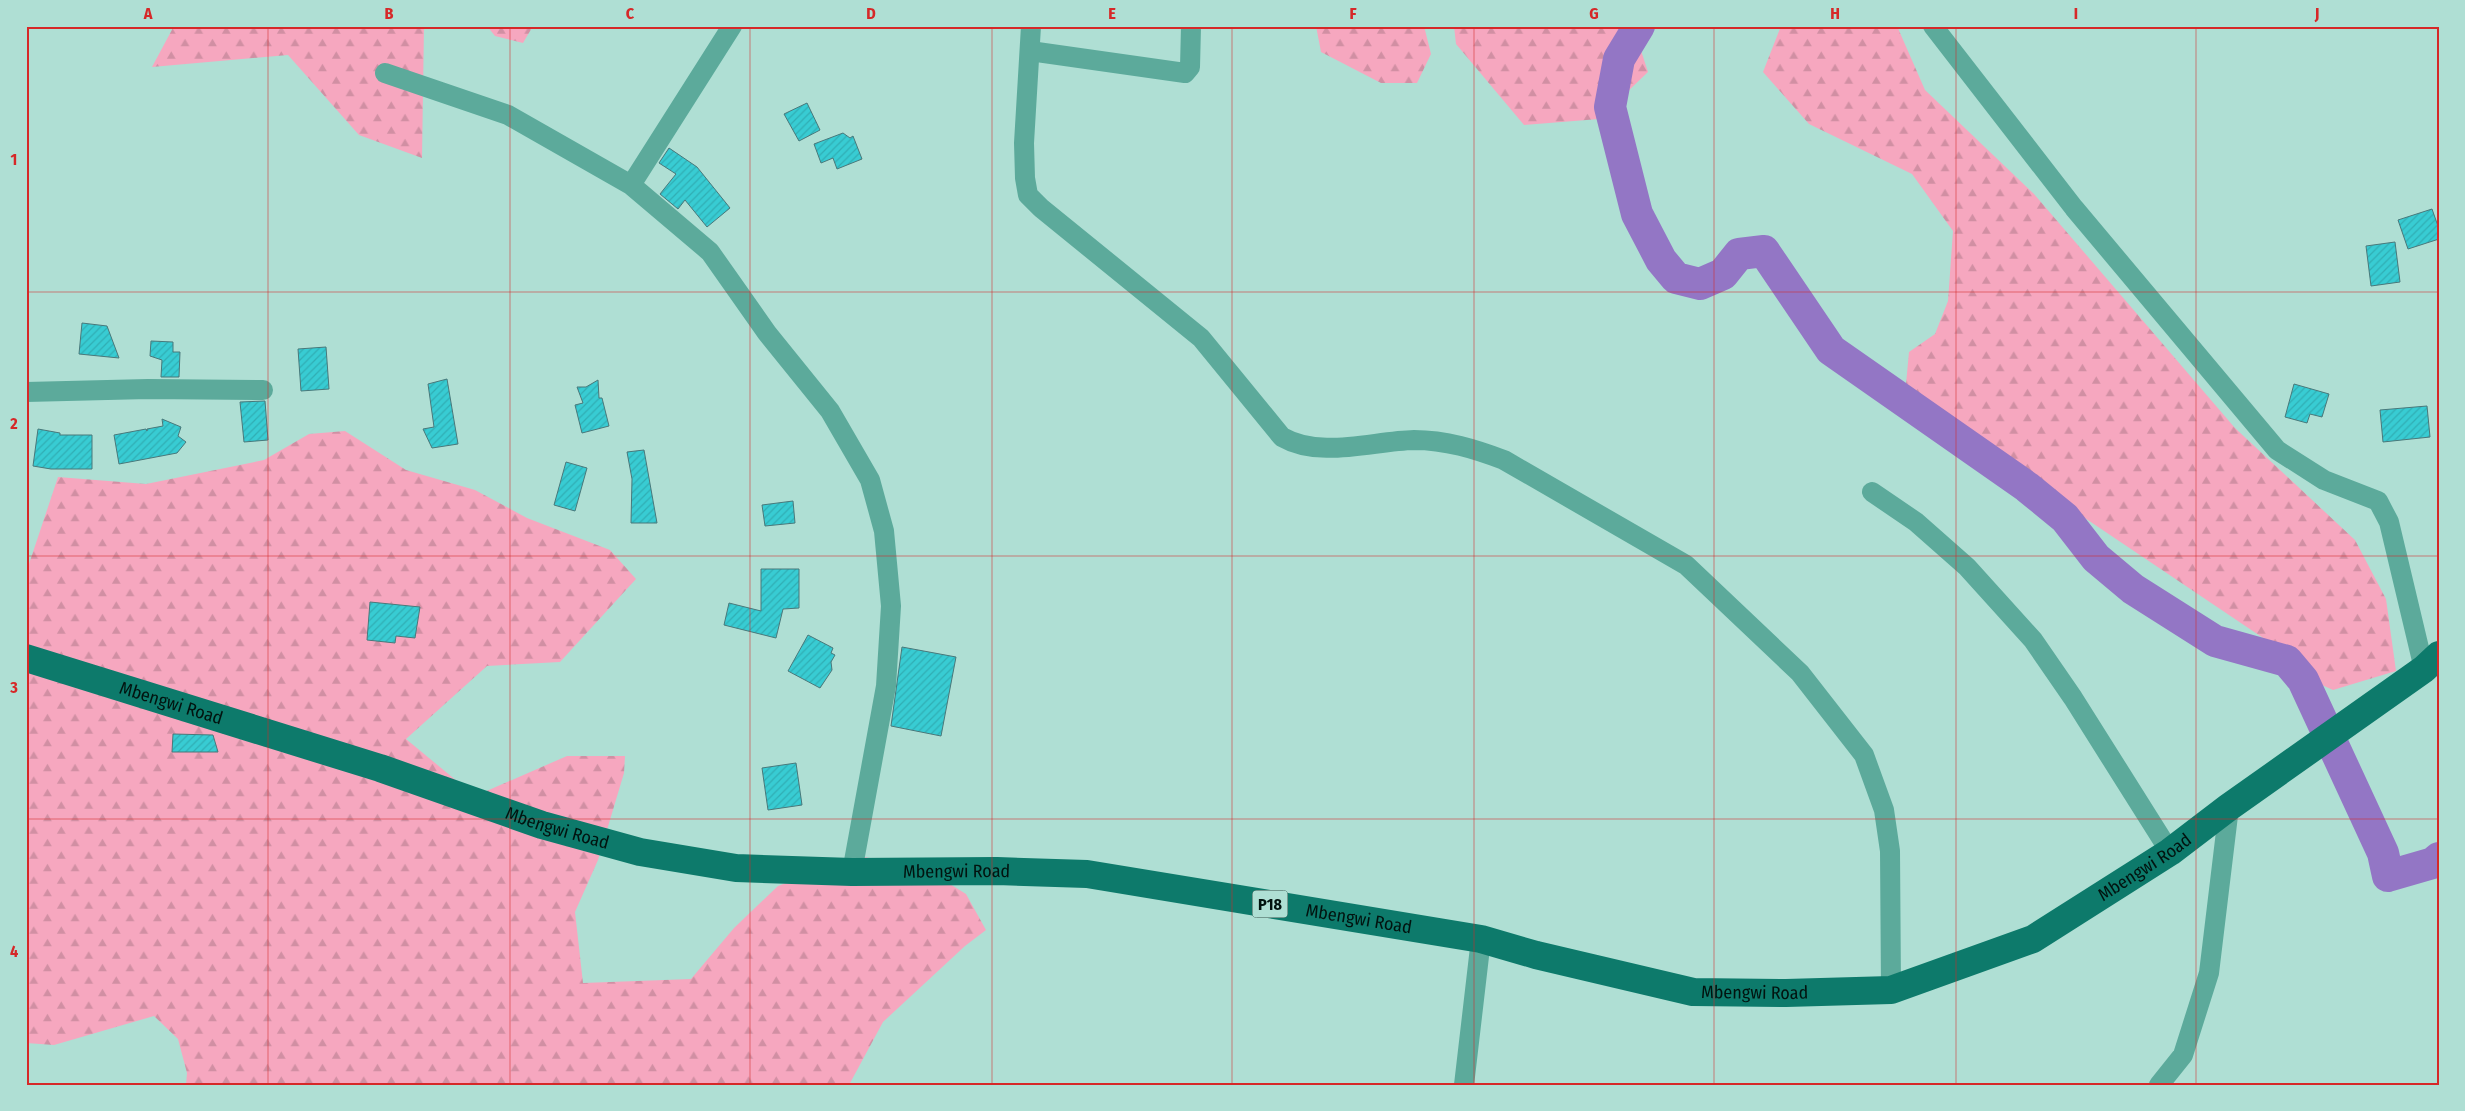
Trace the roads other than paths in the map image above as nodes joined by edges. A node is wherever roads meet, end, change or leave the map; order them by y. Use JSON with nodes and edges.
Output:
{"nodes":[{"id":1,"x":732,"y":26,"type":"edge"},
{"id":2,"x":1031,"y":26,"type":"edge"},
{"id":3,"x":1192,"y":26,"type":"edge"},
{"id":4,"x":1933,"y":26,"type":"edge"},
{"id":5,"x":1030,"y":51,"type":"junction"},
{"id":6,"x":385,"y":73,"type":"dead end"},
{"id":7,"x":631,"y":185,"type":"junction"},
{"id":8,"x":263,"y":390,"type":"dead end"},
{"id":9,"x":26,"y":392,"type":"edge"},
{"id":10,"x":1872,"y":492,"type":"dead end"},
{"id":11,"x":26,"y":658,"type":"edge"},
{"id":12,"x":2431,"y":662,"type":"edge"},
{"id":13,"x":2229,"y":807,"type":"junction"},
{"id":14,"x":2170,"y":852,"type":"junction"},
{"id":15,"x":852,"y":872,"type":"junction"},
{"id":16,"x":1481,"y":939,"type":"junction"},
{"id":17,"x":1891,"y":990,"type":"junction"},
{"id":18,"x":1464,"y":1085,"type":"edge"},
{"id":19,"x":2159,"y":1085,"type":"edge"}],
"edges":[{"from":1,"to":7,"type":"street"},
{"from":2,"to":5,"type":"street"},
{"from":3,"to":5,"type":"street"},
{"from":4,"to":12,"type":"street"},
{"from":5,"to":17,"type":"street"},
{"from":6,"to":7,"type":"street"},
{"from":7,"to":15,"type":"street"},
{"from":8,"to":9,"type":"street"},
{"from":10,"to":14,"type":"street"},
{"from":11,"to":15,"type":"main road","name":"Mbengwi Road","number":"P18"},
{"from":12,"to":13,"type":"main road","name":"Mbengwi Road","number":"P18"},
{"from":13,"to":14,"type":"main road","name":"Mbengwi Road","number":"P18"},
{"from":13,"to":19,"type":"street"},
{"from":14,"to":17,"type":"main road","name":"Mbengwi Road","number":"P18"},
{"from":15,"to":16,"type":"main road","name":"Mbengwi Road","number":"P18"},
{"from":16,"to":17,"type":"main road","name":"Mbengwi Road","number":"P18"},
{"from":16,"to":18,"type":"street"}]}
